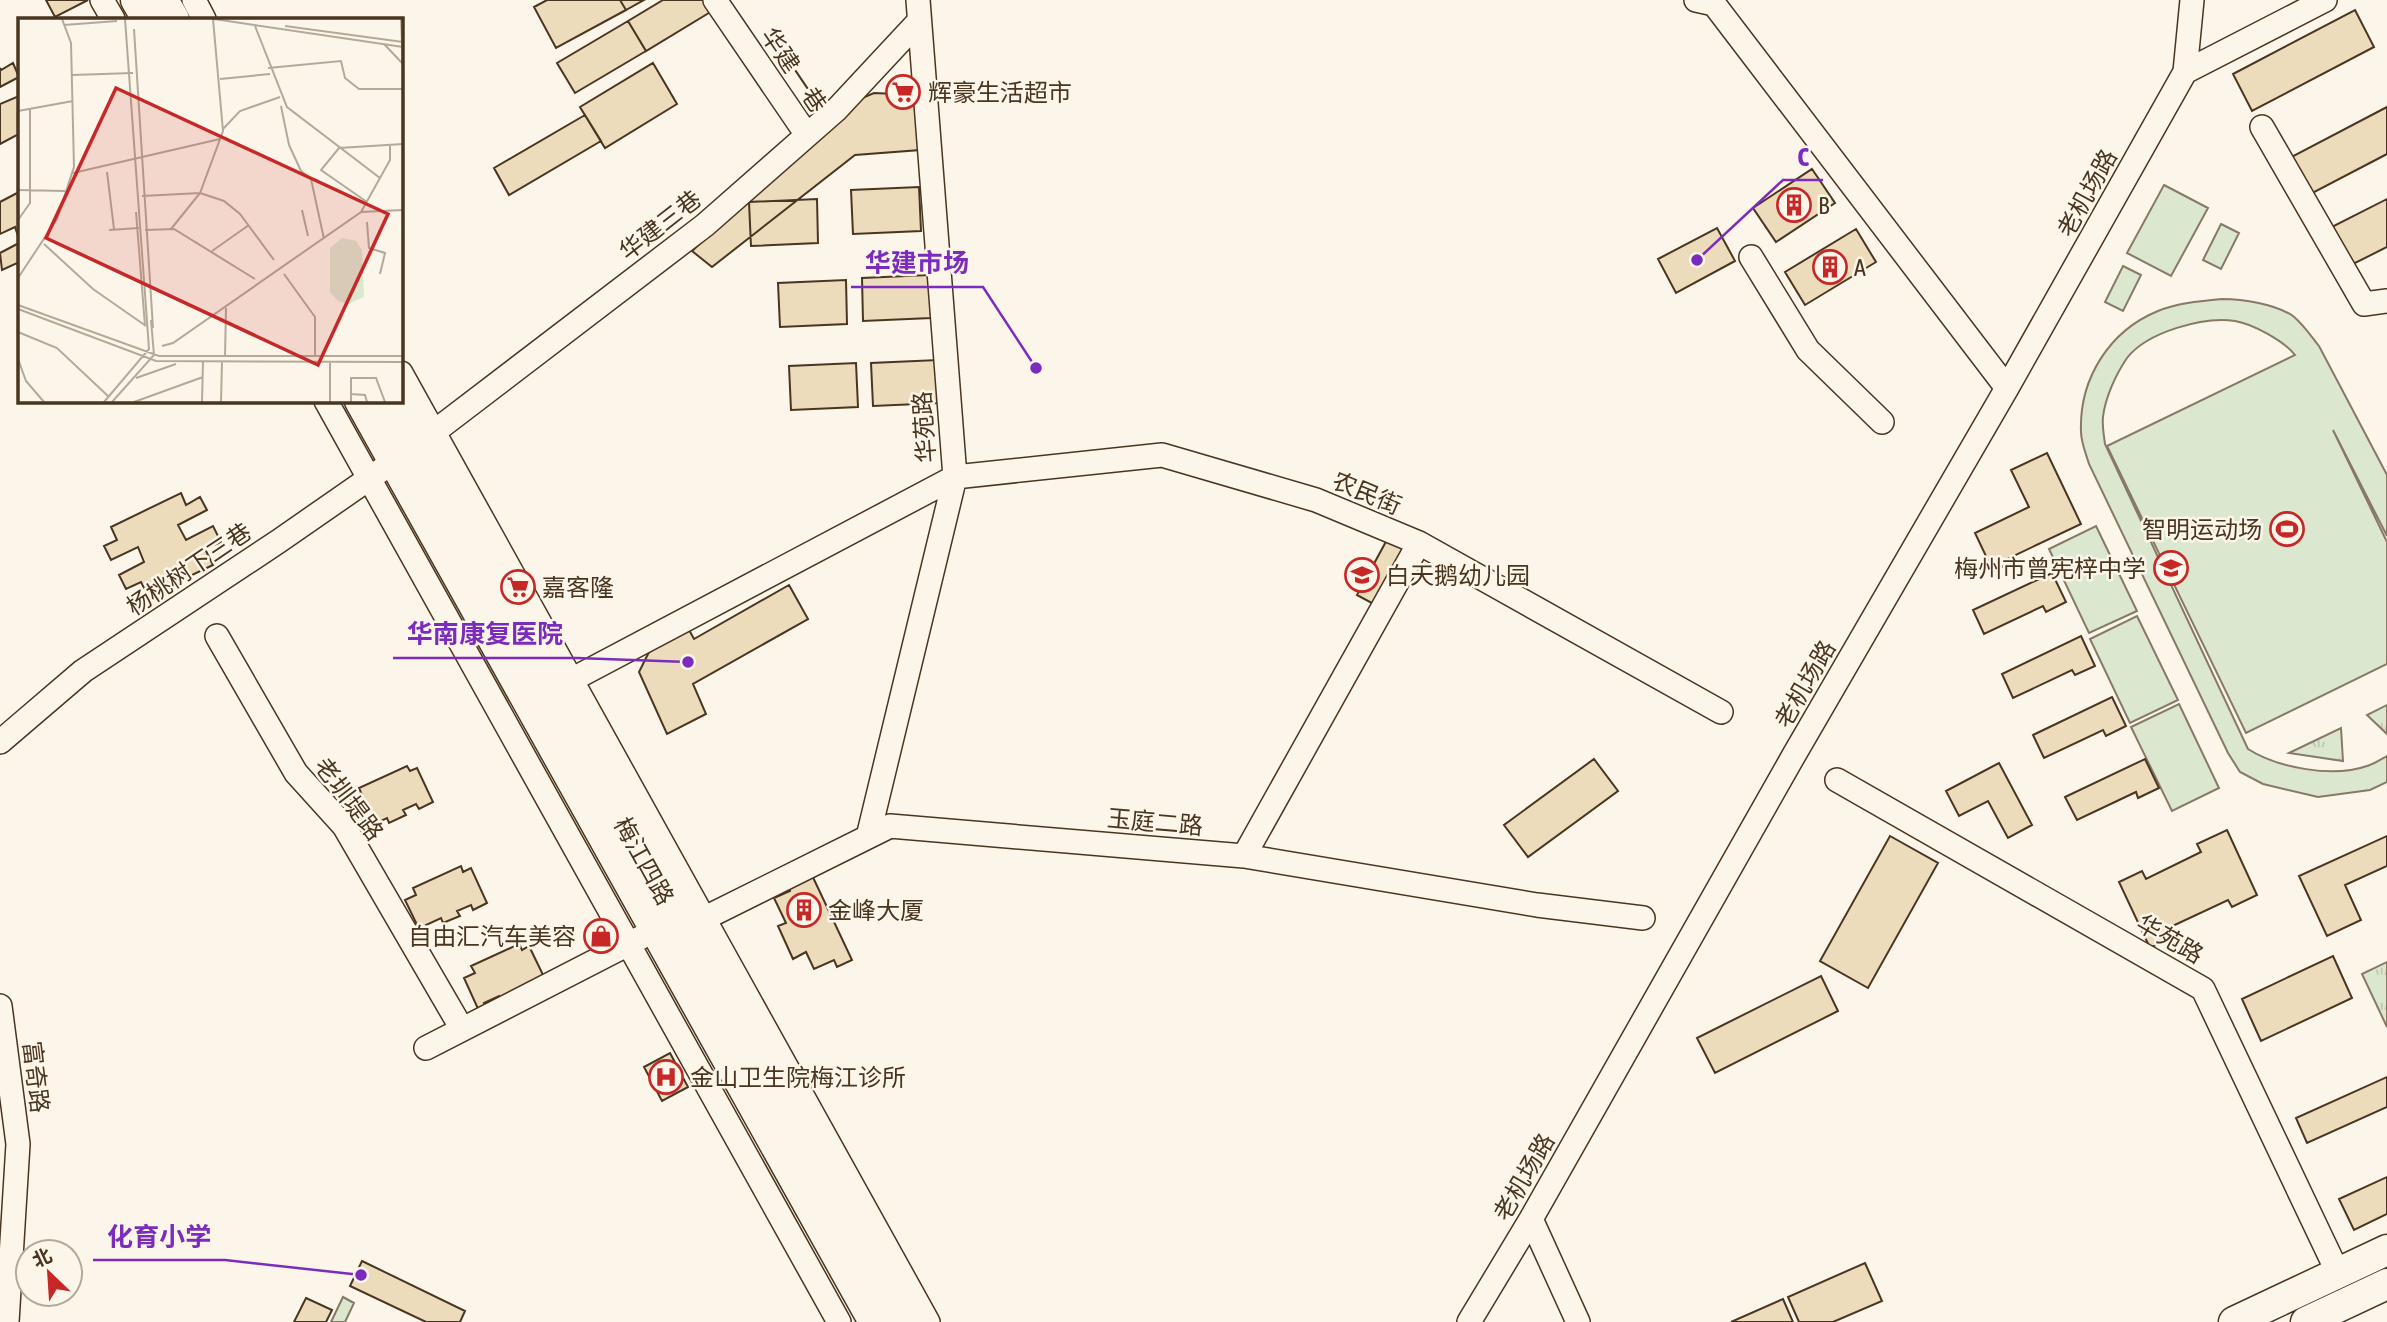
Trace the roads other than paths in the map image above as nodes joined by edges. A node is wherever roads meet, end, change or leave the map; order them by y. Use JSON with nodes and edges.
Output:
{"nodes":[{"id":1,"x":102,"y":0,"type":"edge"},
{"id":2,"x":136,"y":0,"type":"edge"},
{"id":3,"x":163,"y":0,"type":"edge"},
{"id":4,"x":194,"y":0,"type":"edge"},
{"id":5,"x":715,"y":0,"type":"edge"},
{"id":6,"x":1696,"y":0,"type":"edge"},
{"id":7,"x":2192,"y":0,"type":"edge"},
{"id":8,"x":2325,"y":0,"type":"edge"},
{"id":9,"x":918,"y":11,"type":"edge"},
{"id":10,"x":112,"y":18,"type":"edge"},
{"id":11,"x":146,"y":18,"type":"edge"},
{"id":12,"x":172,"y":18,"type":"edge"},
{"id":13,"x":203,"y":18,"type":"edge"},
{"id":14,"x":2185,"y":72,"type":"junction"},
{"id":15,"x":2262,"y":127,"type":"dead end"},
{"id":16,"x":807,"y":135,"type":"junction"},
{"id":17,"x":1751,"y":257,"type":"dead end"},
{"id":18,"x":2387,"y":301,"type":"edge"},
{"id":19,"x":402,"y":375,"type":"edge"},
{"id":20,"x":2007,"y":388,"type":"junction"},
{"id":21,"x":327,"y":402,"type":"edge"},
{"id":22,"x":361,"y":402,"type":"edge"},
{"id":23,"x":388,"y":402,"type":"edge"},
{"id":24,"x":1882,"y":422,"type":"dead end"},
{"id":25,"x":413,"y":448,"type":"junction"},
{"id":26,"x":955,"y":477,"type":"junction"},
{"id":27,"x":1419,"y":543,"type":"junction"},
{"id":28,"x":217,"y":636,"type":"dead end"},
{"id":29,"x":549,"y":691,"type":"junction"},
{"id":30,"x":1721,"y":712,"type":"dead end"},
{"id":31,"x":0,"y":742,"type":"edge"},
{"id":32,"x":1837,"y":780,"type":"dead end"},
{"id":33,"x":869,"y":837,"type":"junction"},
{"id":34,"x":1244,"y":856,"type":"junction"},
{"id":35,"x":1643,"y":918,"type":"dead end"},
{"id":36,"x":679,"y":924,"type":"junction"},
{"id":37,"x":0,"y":1006,"type":"edge"},
{"id":38,"x":462,"y":1029,"type":"junction"},
{"id":39,"x":426,"y":1048,"type":"dead end"},
{"id":40,"x":1531,"y":1219,"type":"junction"},
{"id":41,"x":2387,"y":1250,"type":"edge"},
{"id":42,"x":2338,"y":1273,"type":"junction"},
{"id":43,"x":2387,"y":1284,"type":"edge"},
{"id":44,"x":7,"y":1322,"type":"edge"},
{"id":45,"x":839,"y":1322,"type":"edge"},
{"id":46,"x":874,"y":1322,"type":"edge"},
{"id":47,"x":902,"y":1322,"type":"edge"},
{"id":48,"x":928,"y":1322,"type":"edge"},
{"id":49,"x":1469,"y":1322,"type":"edge"},
{"id":50,"x":1578,"y":1322,"type":"edge"},
{"id":51,"x":2234,"y":1322,"type":"edge"},
{"id":52,"x":2306,"y":1322,"type":"edge"}],
"edges":[{"from":1,"to":10,"type":"street"},
{"from":2,"to":11,"type":"main road"},
{"from":3,"to":12,"type":"main road"},
{"from":4,"to":13,"type":"street"},
{"from":5,"to":16,"type":"street","name":"华建一巷"},
{"from":6,"to":20,"type":"street"},
{"from":7,"to":14,"type":"street","name":"老机场路"},
{"from":8,"to":14,"type":"street"},
{"from":9,"to":16,"type":"street","name":"华建三巷"},
{"from":9,"to":26,"type":"street","name":"华苑路"},
{"from":14,"to":20,"type":"street","name":"老机场路"},
{"from":15,"to":18,"type":"street"},
{"from":16,"to":25,"type":"street","name":"华建三巷"},
{"from":17,"to":24,"type":"street"},
{"from":19,"to":48,"type":"street"},
{"from":20,"to":40,"type":"street","name":"老机场路"},
{"from":21,"to":45,"type":"street"},
{"from":22,"to":46,"type":"main road","name":"梅江四路"},
{"from":23,"to":25,"type":"main road","name":"梅江四路"},
{"from":25,"to":29,"type":"main road","name":"梅江四路"},
{"from":25,"to":31,"type":"street","name":"杨桃树下三巷"},
{"from":26,"to":27,"type":"street","name":"农民街"},
{"from":26,"to":29,"type":"street","name":"华苑路"},
{"from":26,"to":33,"type":"street"},
{"from":27,"to":30,"type":"street","name":"农民街"},
{"from":27,"to":34,"type":"street"},
{"from":28,"to":38,"type":"street","name":"老圳堤路"},
{"from":29,"to":36,"type":"main road","name":"梅江四路"},
{"from":32,"to":42,"type":"street","name":"华苑路"},
{"from":33,"to":34,"type":"street","name":"玉庭二路"},
{"from":33,"to":36,"type":"street","name":"玉庭二路"},
{"from":34,"to":35,"type":"street","name":"玉庭二路"},
{"from":36,"to":38,"type":"street","name":"玉庭二路"},
{"from":36,"to":47,"type":"main road","name":"梅江四路"},
{"from":37,"to":44,"type":"street","name":"富奇路"},
{"from":38,"to":39,"type":"street","name":"玉庭二路"},
{"from":40,"to":49,"type":"street","name":"老机场路"},
{"from":40,"to":50,"type":"street"},
{"from":41,"to":42,"type":"main road"},
{"from":42,"to":51,"type":"main road"},
{"from":43,"to":52,"type":"main road"}]}
